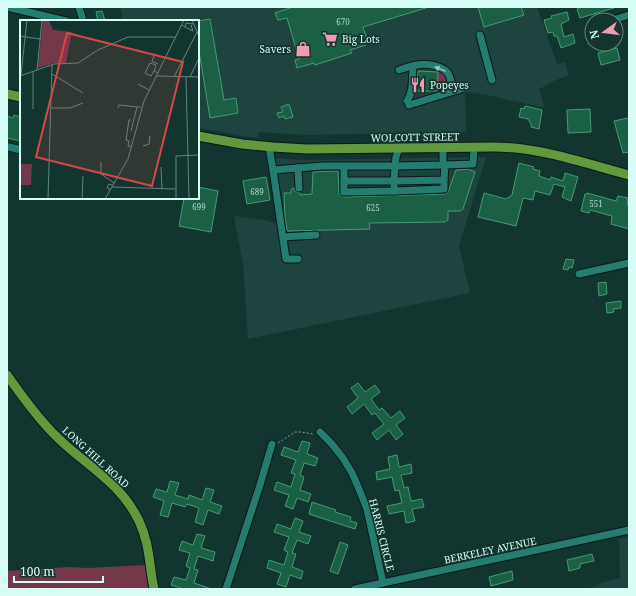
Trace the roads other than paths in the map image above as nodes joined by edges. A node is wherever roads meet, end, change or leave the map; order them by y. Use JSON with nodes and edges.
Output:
{"nodes":[{"id":1,"x":7,"y":7,"type":"edge"},
{"id":2,"x":79,"y":7,"type":"edge"},
{"id":3,"x":62,"y":20,"type":"edge"},
{"id":4,"x":83,"y":20,"type":"edge"},
{"id":5,"x":480,"y":35,"type":"dead end"},
{"id":6,"x":413,"y":66,"type":"junction"},
{"id":7,"x":399,"y":70,"type":"dead end"},
{"id":8,"x":492,"y":80,"type":"dead end"},
{"id":9,"x":461,"y":89,"type":"dead end"},
{"id":10,"x":453,"y":91,"type":"junction"},
{"id":11,"x":7,"y":94,"type":"edge"},
{"id":12,"x":20,"y":97,"type":"edge"},
{"id":13,"x":199,"y":136,"type":"edge"},
{"id":14,"x":9,"y":147,"type":"dead end"},
{"id":15,"x":269,"y":147,"type":"junction"},
{"id":16,"x":399,"y":148,"type":"junction"},
{"id":17,"x":443,"y":148,"type":"junction"},
{"id":18,"x":474,"y":148,"type":"junction"},
{"id":19,"x":20,"y":150,"type":"edge"},
{"id":20,"x":344,"y":166,"type":"junction"},
{"id":21,"x":395,"y":166,"type":"junction"},
{"id":22,"x":444,"y":166,"type":"junction"},
{"id":23,"x":298,"y":168,"type":"junction"},
{"id":24,"x":273,"y":170,"type":"junction"},
{"id":25,"x":629,"y":175,"type":"edge"},
{"id":26,"x":444,"y":180,"type":"junction"},
{"id":27,"x":344,"y":181,"type":"junction"},
{"id":28,"x":394,"y":181,"type":"junction"},
{"id":29,"x":300,"y":188,"type":"dead end"},
{"id":30,"x":394,"y":191,"type":"junction"},
{"id":31,"x":316,"y":235,"type":"dead end"},
{"id":32,"x":283,"y":237,"type":"junction"},
{"id":33,"x":298,"y":259,"type":"dead end"},
{"id":34,"x":629,"y":263,"type":"edge"},
{"id":35,"x":579,"y":274,"type":"dead end"},
{"id":36,"x":7,"y":375,"type":"edge"},
{"id":37,"x":320,"y":432,"type":"road end"},
{"id":38,"x":272,"y":444,"type":"road end"},
{"id":39,"x":629,"y":530,"type":"edge"},
{"id":40,"x":383,"y":583,"type":"junction"},
{"id":41,"x":154,"y":589,"type":"edge"},
{"id":42,"x":226,"y":589,"type":"edge"},
{"id":43,"x":355,"y":589,"type":"edge"}],
"edges":[{"from":1,"to":3,"type":"street"},
{"from":2,"to":4,"type":"street"},
{"from":5,"to":8,"type":"street"},
{"from":6,"to":7,"type":"street"},
{"from":10,"to":6,"type":"street","one_way":true},
{"from":6,"to":10,"type":"street"},
{"from":9,"to":10,"type":"street"},
{"from":11,"to":12,"type":"main road"},
{"from":13,"to":15,"type":"main road","name":"WOLCOTT STREET"},
{"from":14,"to":19,"type":"street"},
{"from":15,"to":16,"type":"main road","name":"WOLCOTT STREET"},
{"from":15,"to":24,"type":"street"},
{"from":16,"to":17,"type":"main road","name":"WOLCOTT STREET"},
{"from":16,"to":21,"type":"street"},
{"from":17,"to":18,"type":"main road","name":"WOLCOTT STREET"},
{"from":17,"to":22,"type":"street"},
{"from":18,"to":22,"type":"street"},
{"from":18,"to":25,"type":"main road","name":"WOLCOTT STREET"},
{"from":20,"to":21,"type":"street"},
{"from":20,"to":23,"type":"street"},
{"from":20,"to":27,"type":"street"},
{"from":21,"to":22,"type":"street"},
{"from":21,"to":28,"type":"street"},
{"from":22,"to":26,"type":"street"},
{"from":23,"to":24,"type":"street"},
{"from":23,"to":29,"type":"street"},
{"from":24,"to":32,"type":"street"},
{"from":26,"to":28,"type":"street"},
{"from":26,"to":30,"type":"street"},
{"from":27,"to":28,"type":"street"},
{"from":27,"to":30,"type":"street"},
{"from":28,"to":30,"type":"street"},
{"from":31,"to":32,"type":"street"},
{"from":32,"to":33,"type":"street"},
{"from":34,"to":35,"type":"street"},
{"from":36,"to":41,"type":"main road","name":"LONG HILL ROAD"},
{"from":37,"to":40,"type":"street","name":"HARRIS CIRCLE"},
{"from":38,"to":42,"type":"street"},
{"from":39,"to":40,"type":"street","name":"BERKELEY AVENUE"},
{"from":40,"to":43,"type":"street","name":"BERKELEY AVENUE"}]}
